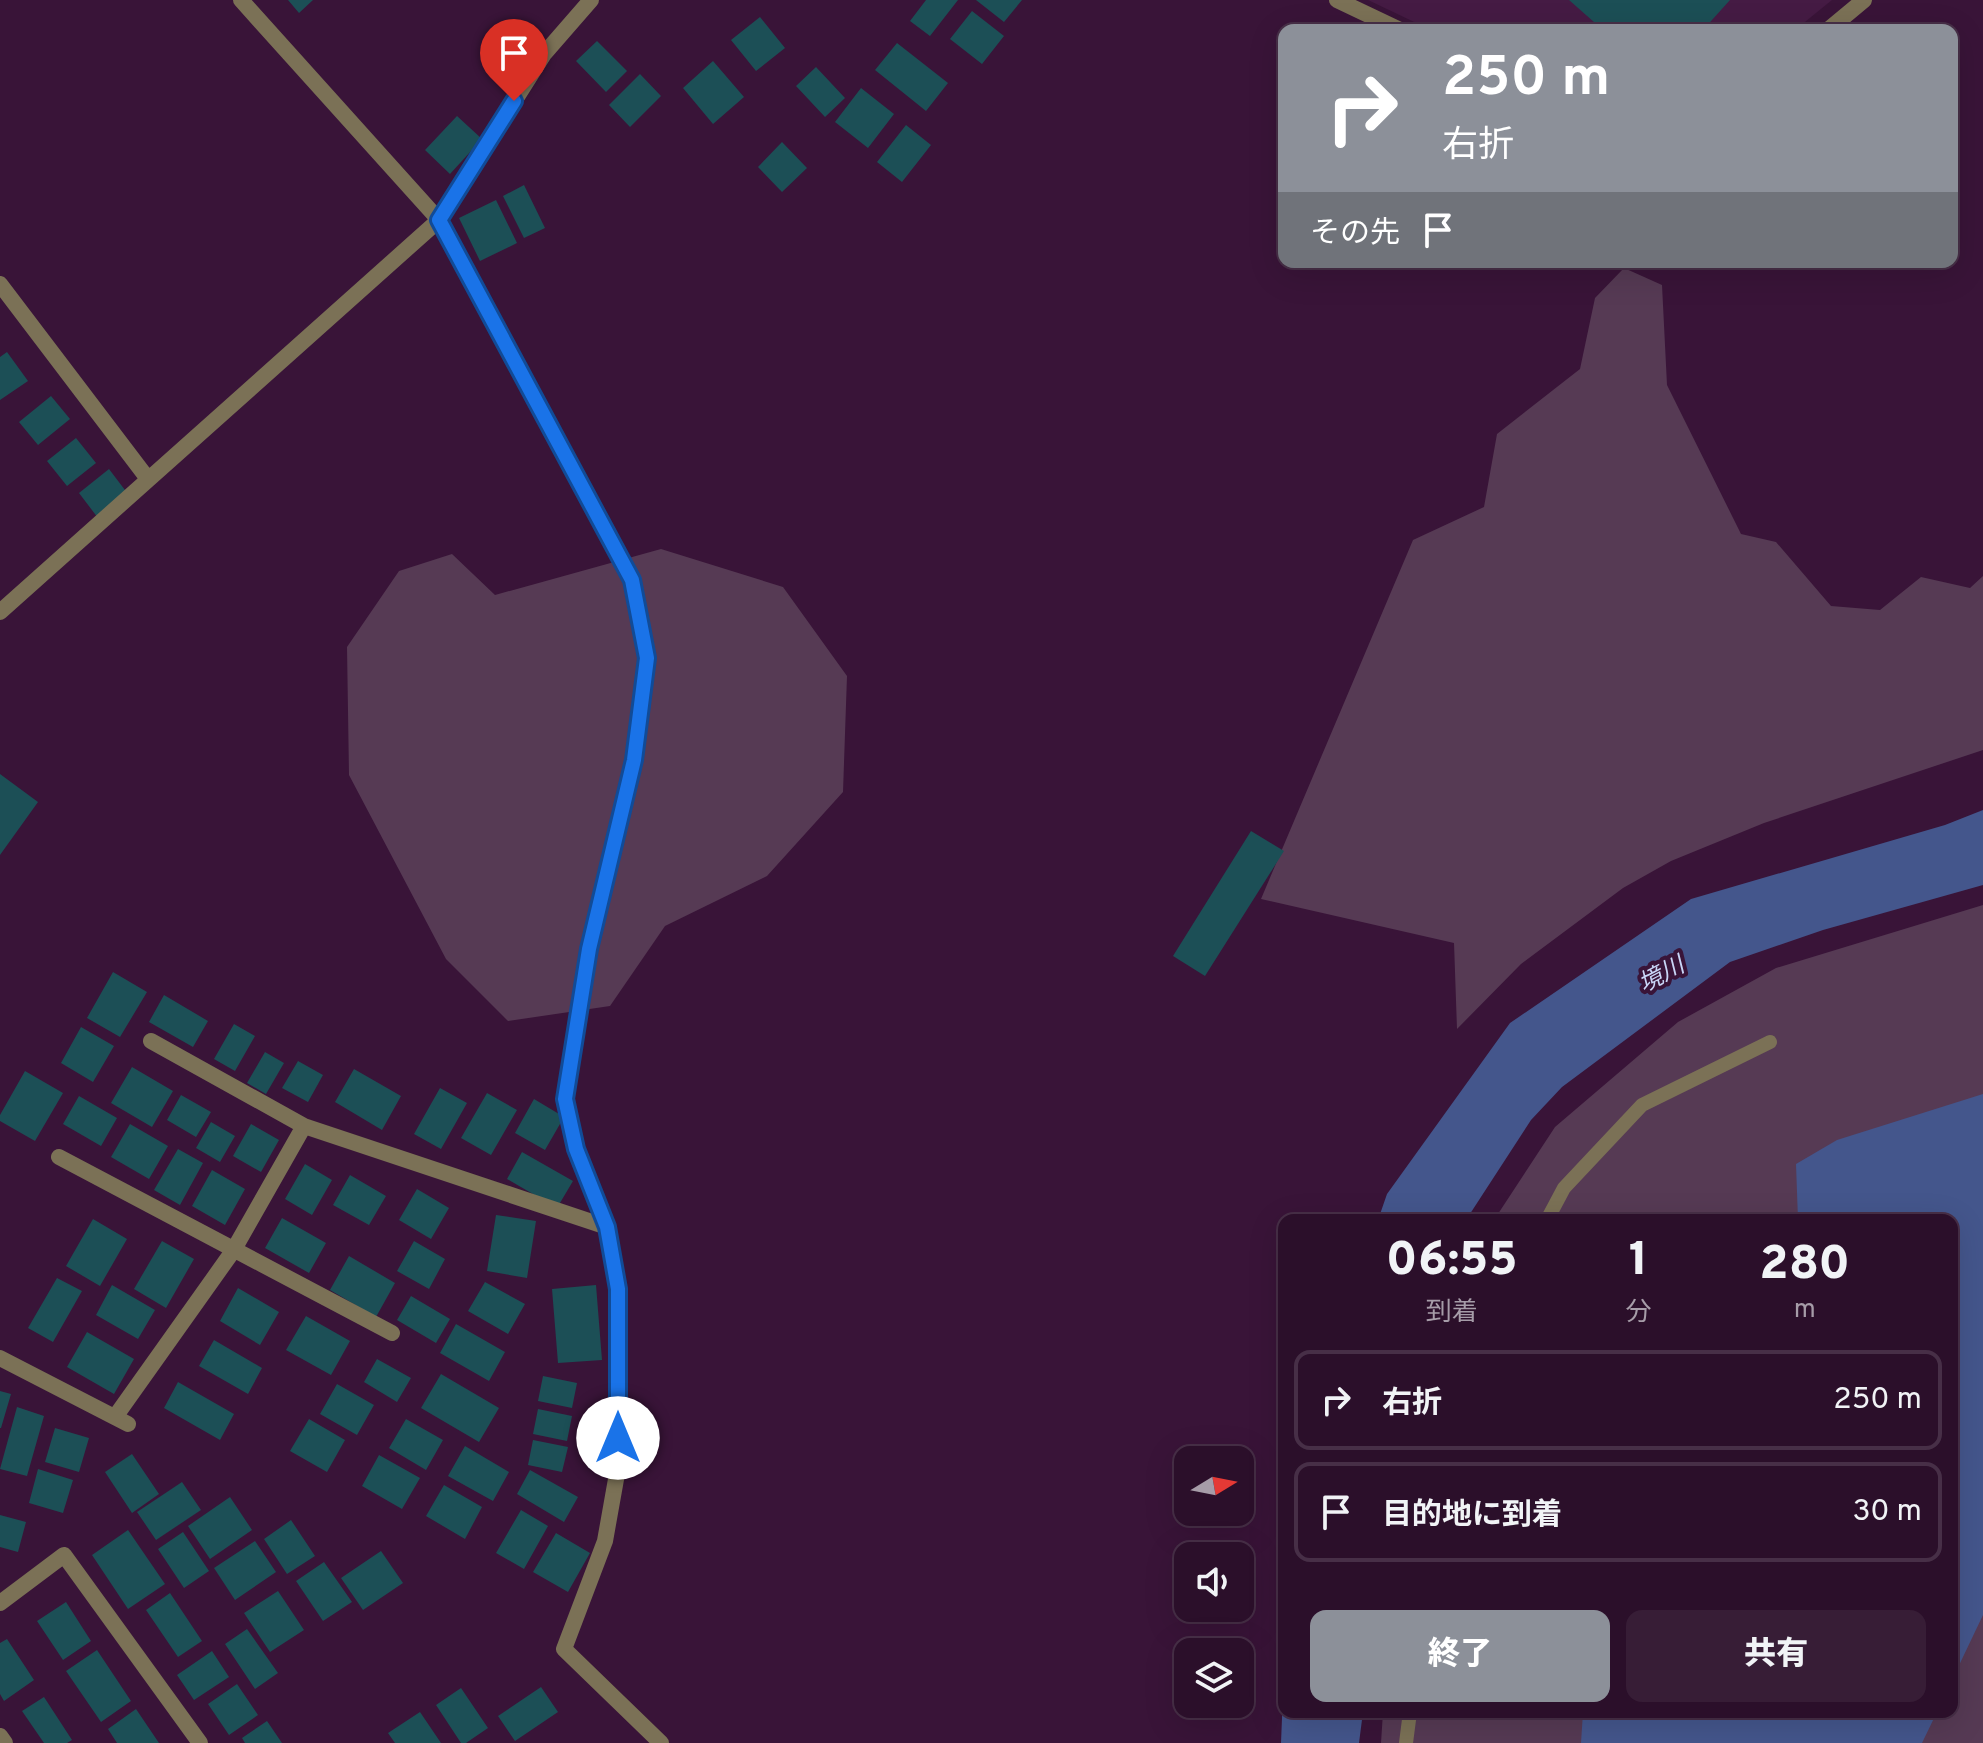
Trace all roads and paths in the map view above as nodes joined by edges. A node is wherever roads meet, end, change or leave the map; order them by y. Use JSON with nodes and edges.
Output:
{"nodes":[{"id":1,"x":241,"y":0,"type":"edge"},
{"id":2,"x":591,"y":0,"type":"edge"},
{"id":3,"x":1337,"y":0,"type":"edge"},
{"id":4,"x":1864,"y":0,"type":"edge"},
{"id":5,"x":1387,"y":24,"type":"edge"},
{"id":6,"x":1835,"y":24,"type":"edge"},
{"id":7,"x":439,"y":220,"type":"junction"},
{"id":8,"x":0,"y":284,"type":"edge"},
{"id":9,"x":148,"y":479,"type":"junction"},
{"id":10,"x":0,"y":612,"type":"edge"},
{"id":11,"x":151,"y":1041,"type":"dead end"},
{"id":12,"x":1770,"y":1042,"type":"dead end"},
{"id":13,"x":304,"y":1126,"type":"junction"},
{"id":14,"x":59,"y":1157,"type":"dead end"},
{"id":15,"x":1550,"y":1214,"type":"edge"},
{"id":16,"x":607,"y":1227,"type":"junction"},
{"id":17,"x":233,"y":1251,"type":"junction"},
{"id":18,"x":392,"y":1333,"type":"dead end"},
{"id":19,"x":0,"y":1358,"type":"edge"},
{"id":20,"x":0,"y":1603,"type":"edge"},
{"id":21,"x":1409,"y":1718,"type":"edge"},
{"id":22,"x":0,"y":1736,"type":"edge"},
{"id":23,"x":5,"y":1743,"type":"edge"},
{"id":24,"x":200,"y":1743,"type":"edge"},
{"id":25,"x":661,"y":1743,"type":"edge"},
{"id":26,"x":1406,"y":1743,"type":"edge"}],
"edges":[{"from":1,"to":7,"type":"street"},
{"from":2,"to":7,"type":"street"},
{"from":3,"to":5,"type":"street"},
{"from":4,"to":6,"type":"street"},
{"from":7,"to":9,"type":"street"},
{"from":7,"to":16,"type":"street"},
{"from":8,"to":9,"type":"street"},
{"from":9,"to":10,"type":"street"},
{"from":11,"to":13,"type":"street"},
{"from":12,"to":15,"type":"lane"},
{"from":13,"to":16,"type":"street"},
{"from":13,"to":17,"type":"street"},
{"from":14,"to":17,"type":"street"},
{"from":16,"to":25,"type":"street"},
{"from":17,"to":18,"type":"street"},
{"from":17,"to":19,"type":"street"},
{"from":20,"to":24,"type":"street"},
{"from":21,"to":26,"type":"lane"},
{"from":22,"to":23,"type":"street"}]}
